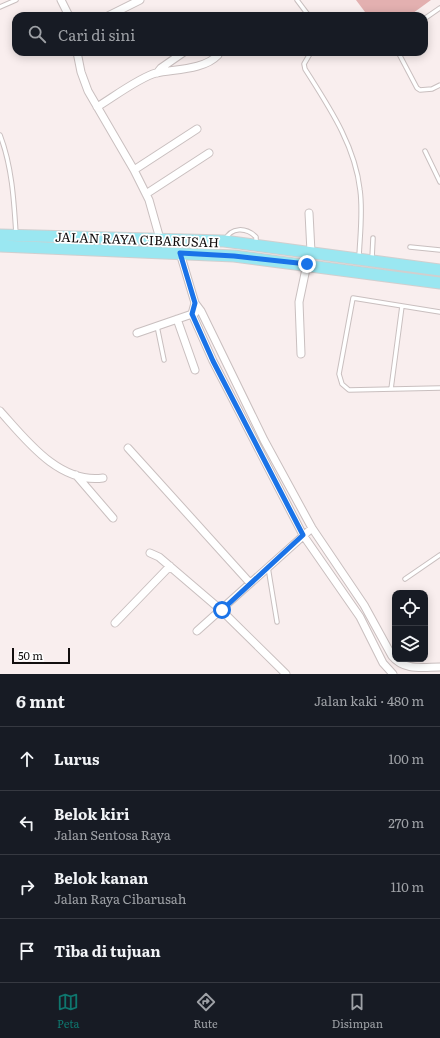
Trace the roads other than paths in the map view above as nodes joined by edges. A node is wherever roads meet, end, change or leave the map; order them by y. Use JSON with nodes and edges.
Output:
{"nodes":[{"id":1,"x":16,"y":0,"type":"edge"},
{"id":2,"x":61,"y":0,"type":"edge"},
{"id":3,"x":140,"y":0,"type":"edge"},
{"id":4,"x":297,"y":0,"type":"edge"},
{"id":5,"x":0,"y":7,"type":"edge"},
{"id":6,"x":440,"y":8,"type":"edge"},
{"id":7,"x":67,"y":12,"type":"edge"},
{"id":8,"x":116,"y":12,"type":"edge"},
{"id":9,"x":306,"y":12,"type":"edge"},
{"id":10,"x":428,"y":16,"type":"edge"},
{"id":11,"x":79,"y":56,"type":"edge"},
{"id":12,"x":178,"y":56,"type":"edge"},
{"id":13,"x":217,"y":56,"type":"edge"},
{"id":14,"x":309,"y":56,"type":"edge"},
{"id":15,"x":400,"y":56,"type":"edge"},
{"id":16,"x":157,"y":73,"type":"junction"},
{"id":17,"x":440,"y":85,"type":"edge"},
{"id":18,"x":97,"y":108,"type":"junction"},
{"id":19,"x":196,"y":130,"type":"dead end"},
{"id":20,"x":0,"y":135,"type":"edge"},
{"id":21,"x":425,"y":151,"type":"dead end"},
{"id":22,"x":209,"y":153,"type":"dead end"},
{"id":23,"x":134,"y":170,"type":"junction"},
{"id":24,"x":440,"y":182,"type":"edge"},
{"id":25,"x":146,"y":194,"type":"junction"},
{"id":26,"x":309,"y":213,"type":"dead end"},
{"id":27,"x":0,"y":235,"type":"edge"},
{"id":28,"x":16,"y":235,"type":"junction"},
{"id":29,"x":373,"y":238,"type":"dead end"},
{"id":30,"x":160,"y":239,"type":"junction"},
{"id":31,"x":0,"y":246,"type":"edge"},
{"id":32,"x":410,"y":247,"type":"dead end"},
{"id":33,"x":440,"y":250,"type":"edge"},
{"id":34,"x":311,"y":252,"type":"junction"},
{"id":35,"x":180,"y":253,"type":"junction"},
{"id":36,"x":358,"y":258,"type":"junction"},
{"id":37,"x":372,"y":260,"type":"junction"},
{"id":38,"x":307,"y":264,"type":"junction"},
{"id":39,"x":440,"y":270,"type":"edge"},
{"id":40,"x":440,"y":283,"type":"edge"},
{"id":41,"x":195,"y":303,"type":"junction"},
{"id":42,"x":402,"y":306,"type":"junction"},
{"id":43,"x":200,"y":311,"type":"junction"},
{"id":44,"x":440,"y":312,"type":"edge"},
{"id":45,"x":192,"y":314,"type":"junction"},
{"id":46,"x":177,"y":319,"type":"junction"},
{"id":47,"x":157,"y":326,"type":"junction"},
{"id":48,"x":137,"y":333,"type":"dead end"},
{"id":49,"x":301,"y":354,"type":"dead end"},
{"id":50,"x":164,"y":360,"type":"dead end"},
{"id":51,"x":194,"y":370,"type":"dead end"},
{"id":52,"x":440,"y":388,"type":"edge"},
{"id":53,"x":391,"y":389,"type":"junction"},
{"id":54,"x":0,"y":411,"type":"edge"},
{"id":55,"x":128,"y":448,"type":"dead end"},
{"id":56,"x":76,"y":475,"type":"junction"},
{"id":57,"x":103,"y":478,"type":"dead end"},
{"id":58,"x":113,"y":518,"type":"dead end"},
{"id":59,"x":312,"y":528,"type":"junction"},
{"id":60,"x":303,"y":535,"type":"junction"},
{"id":61,"x":150,"y":552,"type":"dead end"},
{"id":62,"x":440,"y":555,"type":"edge"},
{"id":63,"x":170,"y":566,"type":"junction"},
{"id":64,"x":268,"y":566,"type":"junction"},
{"id":65,"x":405,"y":579,"type":"dead end"},
{"id":66,"x":250,"y":583,"type":"junction"},
{"id":67,"x":222,"y":610,"type":"junction"},
{"id":68,"x":277,"y":622,"type":"dead end"},
{"id":69,"x":115,"y":623,"type":"dead end"},
{"id":70,"x":197,"y":632,"type":"dead end"},
{"id":71,"x":440,"y":667,"type":"edge"},
{"id":72,"x":286,"y":674,"type":"edge"},
{"id":73,"x":393,"y":674,"type":"edge"}],
"edges":[{"from":1,"to":5,"type":"lane"},
{"from":2,"to":7,"type":"street"},
{"from":3,"to":8,"type":"street"},
{"from":4,"to":9,"type":"lane"},
{"from":6,"to":10,"type":"lane"},
{"from":11,"to":18,"type":"street"},
{"from":12,"to":16,"type":"street"},
{"from":13,"to":16,"type":"street"},
{"from":14,"to":36,"type":"lane"},
{"from":15,"to":17,"type":"lane"},
{"from":16,"to":18,"type":"street"},
{"from":18,"to":23,"type":"street"},
{"from":19,"to":23,"type":"street"},
{"from":20,"to":28,"type":"lane"},
{"from":21,"to":24,"type":"lane"},
{"from":22,"to":25,"type":"street"},
{"from":23,"to":25,"type":"street"},
{"from":25,"to":30,"type":"street"},
{"from":26,"to":34,"type":"street"},
{"from":27,"to":28,"type":"main road","name":"JALAN RAYA CIBARUSAH"},
{"from":28,"to":30,"type":"main road","name":"JALAN RAYA CIBARUSAH"},
{"from":29,"to":37,"type":"lane"},
{"from":30,"to":34,"type":"main road","name":"JALAN RAYA CIBARUSAH"},
{"from":31,"to":35,"type":"main road","name":"JALAN RAYA CIBARUSAH"},
{"from":32,"to":33,"type":"lane"},
{"from":34,"to":36,"type":"main road","name":"JALAN RAYA CIBARUSAH"},
{"from":35,"to":38,"type":"main road","name":"JALAN RAYA CIBARUSAH"},
{"from":35,"to":41,"type":"street"},
{"from":36,"to":37,"type":"main road","name":"JALAN RAYA CIBARUSAH"},
{"from":37,"to":39,"type":"main road","name":"JALAN RAYA CIBARUSAH"},
{"from":38,"to":40,"type":"main road","name":"JALAN RAYA CIBARUSAH"},
{"from":38,"to":49,"type":"street"},
{"from":41,"to":43,"type":"street"},
{"from":41,"to":45,"type":"street"},
{"from":42,"to":44,"type":"lane"},
{"from":42,"to":53,"type":"lane"},
{"from":42,"to":53,"type":"lane"},
{"from":43,"to":45,"type":"street"},
{"from":43,"to":59,"type":"street"},
{"from":45,"to":46,"type":"street"},
{"from":45,"to":60,"type":"street"},
{"from":46,"to":47,"type":"street"},
{"from":46,"to":51,"type":"street"},
{"from":47,"to":48,"type":"street"},
{"from":47,"to":50,"type":"lane"},
{"from":52,"to":53,"type":"lane"},
{"from":54,"to":56,"type":"street"},
{"from":55,"to":66,"type":"street"},
{"from":56,"to":57,"type":"street"},
{"from":56,"to":58,"type":"street"},
{"from":59,"to":60,"type":"street"},
{"from":59,"to":71,"type":"street"},
{"from":60,"to":64,"type":"street"},
{"from":60,"to":73,"type":"street"},
{"from":61,"to":63,"type":"street"},
{"from":62,"to":65,"type":"lane"},
{"from":63,"to":67,"type":"street"},
{"from":63,"to":69,"type":"street"},
{"from":64,"to":66,"type":"street"},
{"from":64,"to":68,"type":"lane"},
{"from":66,"to":67,"type":"street"},
{"from":67,"to":70,"type":"street"},
{"from":67,"to":72,"type":"street"}]}
